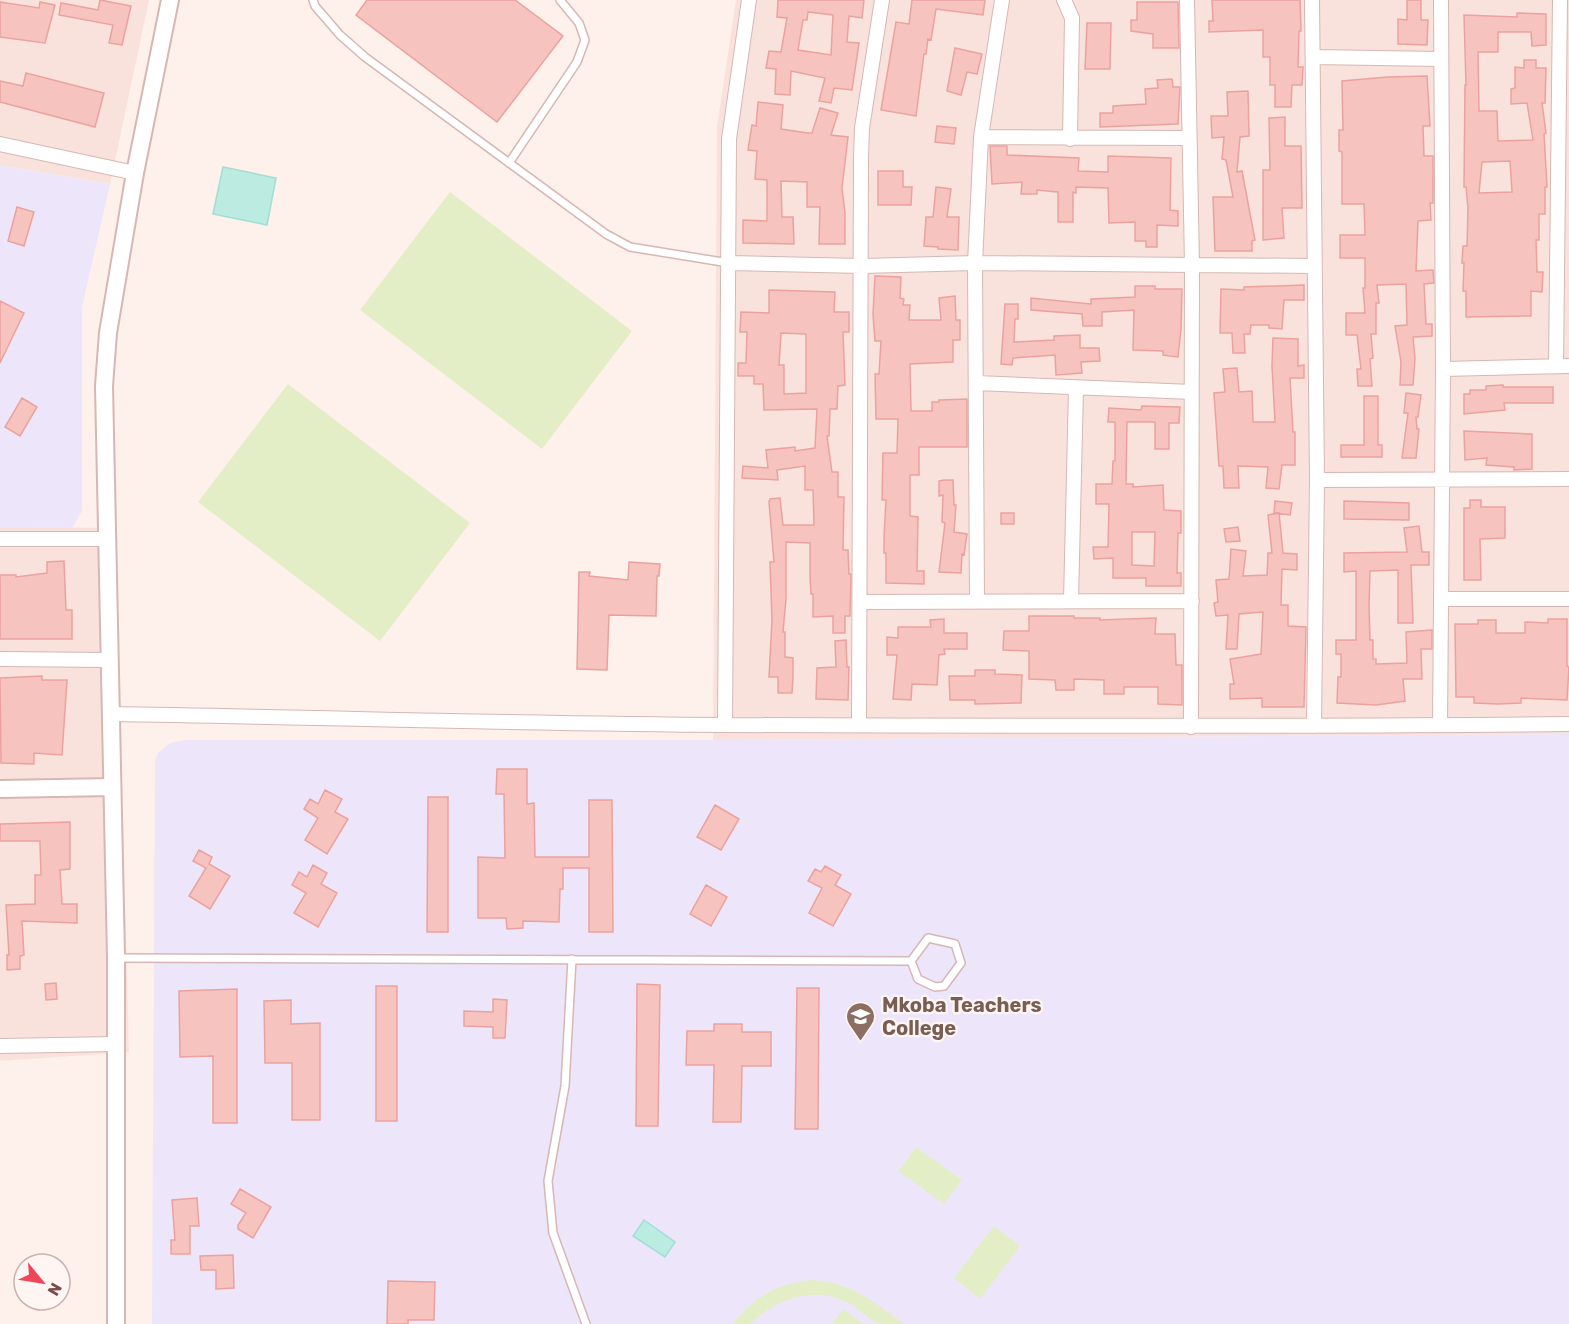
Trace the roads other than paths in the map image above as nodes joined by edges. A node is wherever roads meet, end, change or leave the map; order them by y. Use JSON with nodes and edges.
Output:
{"nodes":[{"id":1,"x":170,"y":0,"type":"edge"},
{"id":2,"x":313,"y":0,"type":"edge"},
{"id":3,"x":560,"y":0,"type":"edge"},
{"id":4,"x":749,"y":0,"type":"edge"},
{"id":5,"x":882,"y":0,"type":"edge"},
{"id":6,"x":1002,"y":0,"type":"edge"},
{"id":7,"x":1064,"y":0,"type":"edge"},
{"id":8,"x":1187,"y":0,"type":"edge"},
{"id":9,"x":1312,"y":0,"type":"edge"},
{"id":10,"x":1441,"y":0,"type":"edge"},
{"id":11,"x":1560,"y":0,"type":"edge"},
{"id":12,"x":1314,"y":57,"type":"junction"},
{"id":13,"x":1440,"y":59,"type":"junction"},
{"id":14,"x":981,"y":137,"type":"junction"},
{"id":15,"x":1189,"y":138,"type":"junction"},
{"id":16,"x":1070,"y":139,"type":"junction"},
{"id":17,"x":0,"y":144,"type":"edge"},
{"id":18,"x":509,"y":163,"type":"junction"},
{"id":19,"x":135,"y":173,"type":"junction"},
{"id":20,"x":729,"y":263,"type":"junction"},
{"id":21,"x":975,"y":263,"type":"junction"},
{"id":22,"x":862,"y":266,"type":"junction"},
{"id":23,"x":1192,"y":266,"type":"junction"},
{"id":24,"x":1314,"y":266,"type":"junction"},
{"id":25,"x":1562,"y":366,"type":"edge"},
{"id":26,"x":1443,"y":369,"type":"junction"},
{"id":27,"x":977,"y":383,"type":"junction"},
{"id":28,"x":1076,"y":388,"type":"junction"},
{"id":29,"x":1192,"y":392,"type":"junction"},
{"id":30,"x":1569,"y":479,"type":"edge"},
{"id":31,"x":1317,"y":480,"type":"junction"},
{"id":32,"x":1441,"y":481,"type":"junction"},
{"id":33,"x":0,"y":539,"type":"edge"},
{"id":34,"x":106,"y":539,"type":"junction"},
{"id":35,"x":1441,"y":599,"type":"junction"},
{"id":36,"x":1569,"y":599,"type":"edge"},
{"id":37,"x":977,"y":600,"type":"junction"},
{"id":38,"x":1071,"y":601,"type":"junction"},
{"id":39,"x":1192,"y":601,"type":"junction"},
{"id":40,"x":860,"y":602,"type":"junction"},
{"id":41,"x":0,"y":659,"type":"edge"},
{"id":42,"x":110,"y":660,"type":"junction"},
{"id":43,"x":110,"y":714,"type":"junction"},
{"id":44,"x":1569,"y":723,"type":"edge"},
{"id":45,"x":725,"y":724,"type":"junction"},
{"id":46,"x":859,"y":724,"type":"junction"},
{"id":47,"x":1440,"y":725,"type":"junction"},
{"id":48,"x":1314,"y":726,"type":"junction"},
{"id":49,"x":1191,"y":727,"type":"junction"},
{"id":50,"x":112,"y":787,"type":"junction"},
{"id":51,"x":0,"y":789,"type":"edge"},
{"id":52,"x":116,"y":958,"type":"junction"},
{"id":53,"x":572,"y":959,"type":"junction"},
{"id":54,"x":911,"y":960,"type":"junction"},
{"id":55,"x":116,"y":1044,"type":"junction"},
{"id":56,"x":0,"y":1046,"type":"edge"},
{"id":57,"x":116,"y":1324,"type":"edge"},
{"id":58,"x":586,"y":1324,"type":"edge"}],
"edges":[{"from":1,"to":19,"type":"street"},
{"from":2,"to":18,"type":"lane"},
{"from":3,"to":18,"type":"lane"},
{"from":4,"to":20,"type":"street"},
{"from":5,"to":22,"type":"street"},
{"from":6,"to":14,"type":"street"},
{"from":7,"to":16,"type":"street"},
{"from":8,"to":15,"type":"street"},
{"from":9,"to":12,"type":"street"},
{"from":10,"to":13,"type":"street"},
{"from":11,"to":25,"type":"street"},
{"from":12,"to":13,"type":"street"},
{"from":12,"to":24,"type":"street"},
{"from":13,"to":26,"type":"street"},
{"from":14,"to":16,"type":"street"},
{"from":14,"to":21,"type":"street"},
{"from":15,"to":16,"type":"street"},
{"from":15,"to":23,"type":"street"},
{"from":17,"to":19,"type":"street"},
{"from":18,"to":20,"type":"lane"},
{"from":19,"to":34,"type":"street"},
{"from":20,"to":22,"type":"street"},
{"from":20,"to":45,"type":"street"},
{"from":21,"to":22,"type":"street"},
{"from":21,"to":23,"type":"street"},
{"from":21,"to":27,"type":"street"},
{"from":22,"to":40,"type":"street"},
{"from":23,"to":24,"type":"street"},
{"from":23,"to":29,"type":"street"},
{"from":24,"to":31,"type":"street"},
{"from":25,"to":26,"type":"street"},
{"from":26,"to":32,"type":"street"},
{"from":27,"to":28,"type":"street"},
{"from":27,"to":37,"type":"street"},
{"from":28,"to":29,"type":"street"},
{"from":28,"to":38,"type":"street"},
{"from":29,"to":39,"type":"street"},
{"from":30,"to":32,"type":"street"},
{"from":31,"to":32,"type":"street"},
{"from":31,"to":48,"type":"street"},
{"from":32,"to":35,"type":"street"},
{"from":33,"to":34,"type":"street"},
{"from":34,"to":42,"type":"street"},
{"from":35,"to":36,"type":"street"},
{"from":35,"to":47,"type":"street"},
{"from":37,"to":38,"type":"street"},
{"from":37,"to":40,"type":"street"},
{"from":38,"to":39,"type":"street"},
{"from":39,"to":49,"type":"street"},
{"from":40,"to":46,"type":"street"},
{"from":41,"to":42,"type":"street"},
{"from":42,"to":43,"type":"street"},
{"from":43,"to":45,"type":"street"},
{"from":43,"to":50,"type":"street"},
{"from":44,"to":47,"type":"street"},
{"from":45,"to":46,"type":"street"},
{"from":46,"to":49,"type":"street"},
{"from":47,"to":48,"type":"street"},
{"from":48,"to":49,"type":"street"},
{"from":50,"to":51,"type":"street"},
{"from":50,"to":52,"type":"street"},
{"from":52,"to":53,"type":"lane"},
{"from":52,"to":55,"type":"street"},
{"from":53,"to":54,"type":"lane"},
{"from":53,"to":58,"type":"lane"},
{"from":54,"to":54,"type":"lane"},
{"from":55,"to":56,"type":"street"},
{"from":55,"to":57,"type":"street"}]}
